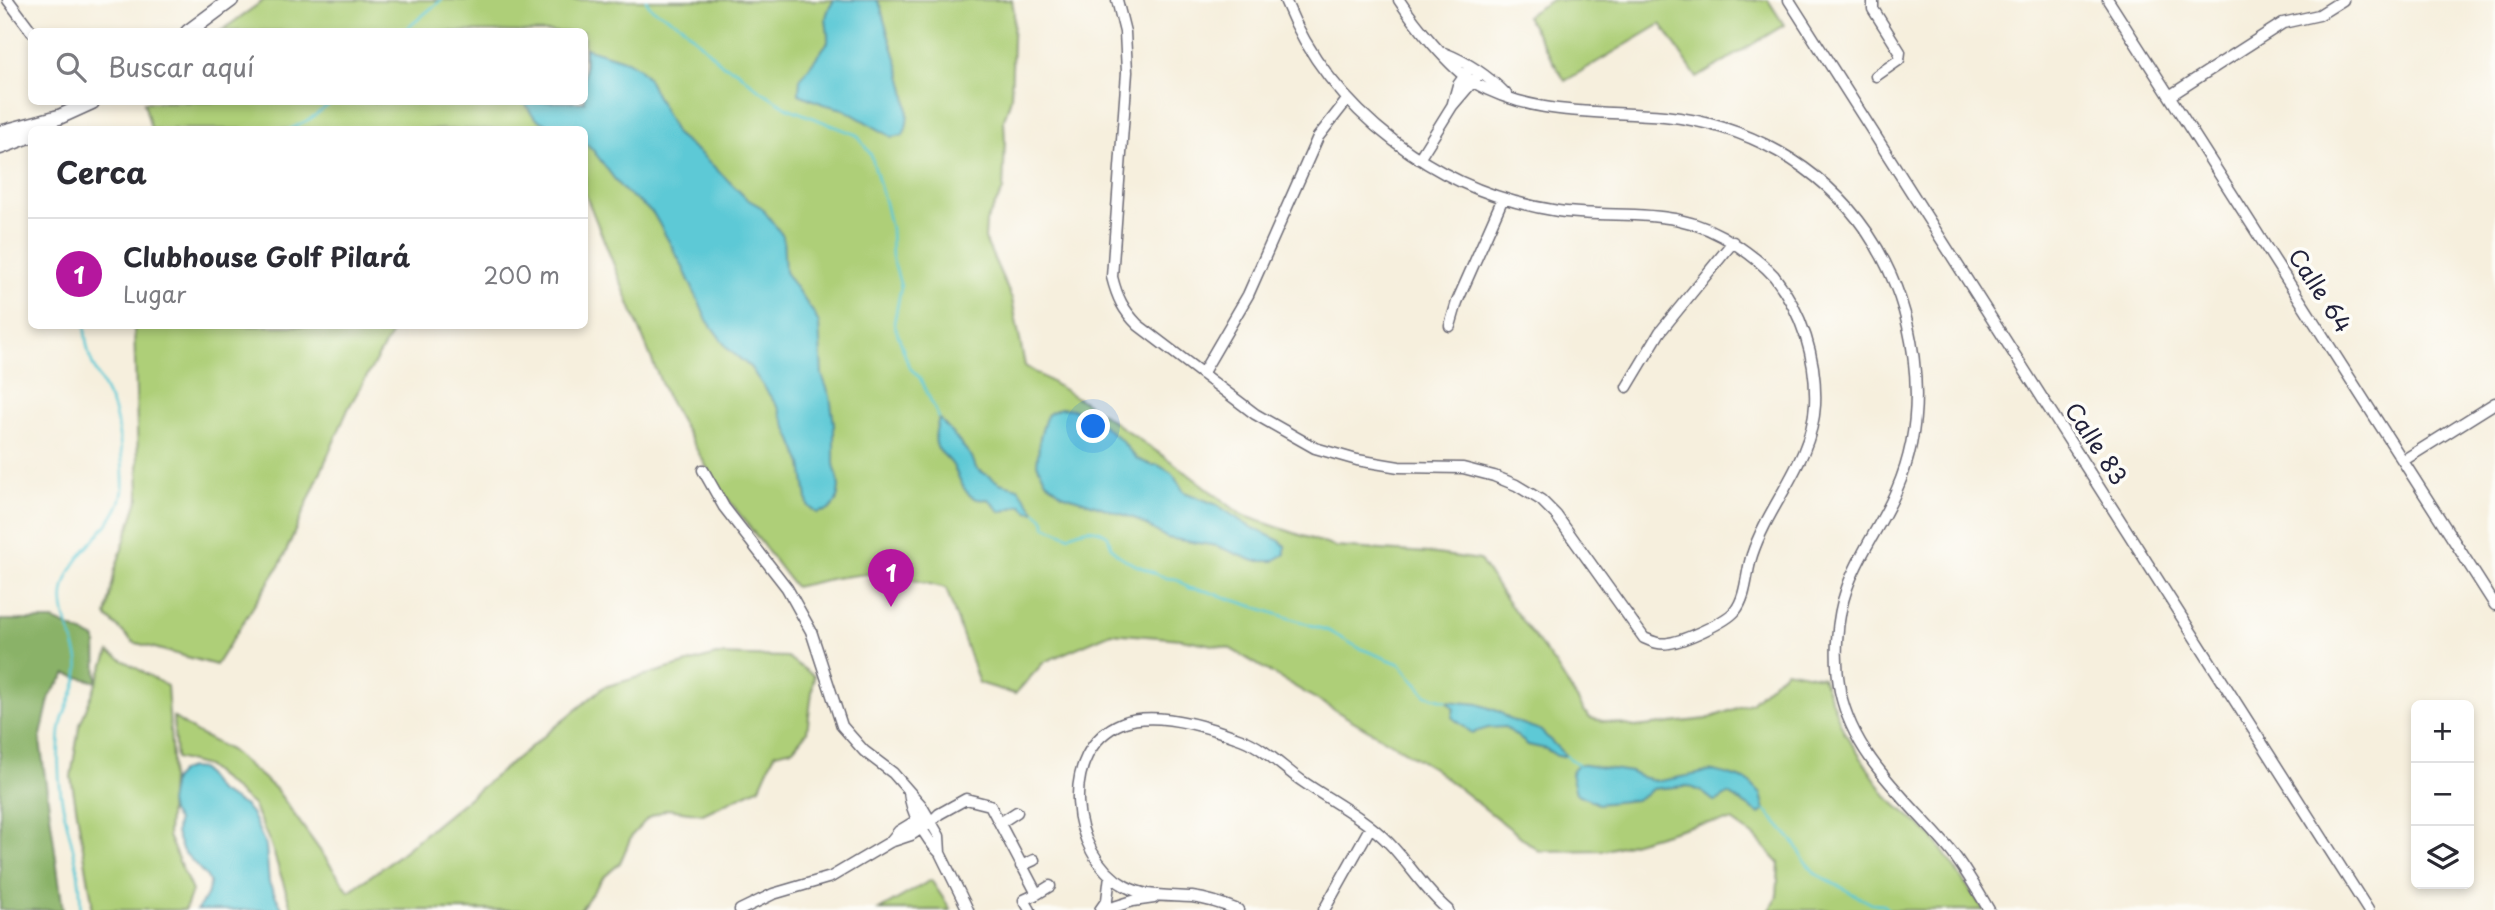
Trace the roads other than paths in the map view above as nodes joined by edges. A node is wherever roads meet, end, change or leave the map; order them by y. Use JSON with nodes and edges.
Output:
{"nodes":[{"id":1,"x":8,"y":0,"type":"edge"},
{"id":2,"x":231,"y":0,"type":"edge"},
{"id":3,"x":1117,"y":0,"type":"edge"},
{"id":4,"x":1285,"y":0,"type":"edge"},
{"id":5,"x":1399,"y":0,"type":"edge"},
{"id":6,"x":1788,"y":0,"type":"edge"},
{"id":7,"x":1873,"y":0,"type":"edge"},
{"id":8,"x":2108,"y":0,"type":"edge"},
{"id":9,"x":2343,"y":0,"type":"edge"},
{"id":10,"x":29,"y":28,"type":"edge"},
{"id":11,"x":193,"y":28,"type":"edge"},
{"id":12,"x":1472,"y":74,"type":"junction"},
{"id":13,"x":1876,"y":76,"type":"dead end"},
{"id":14,"x":2171,"y":95,"type":"junction"},
{"id":15,"x":1347,"y":100,"type":"junction"},
{"id":16,"x":86,"y":105,"type":"edge"},
{"id":17,"x":88,"y":105,"type":"edge"},
{"id":18,"x":56,"y":126,"type":"edge"},
{"id":19,"x":0,"y":133,"type":"edge"},
{"id":20,"x":28,"y":136,"type":"edge"},
{"id":21,"x":0,"y":147,"type":"edge"},
{"id":22,"x":1419,"y":159,"type":"junction"},
{"id":23,"x":1503,"y":198,"type":"junction"},
{"id":24,"x":1732,"y":242,"type":"junction"},
{"id":25,"x":1450,"y":326,"type":"dead end"},
{"id":26,"x":1202,"y":374,"type":"junction"},
{"id":27,"x":1627,"y":387,"type":"dead end"},
{"id":28,"x":2495,"y":403,"type":"edge"},
{"id":29,"x":2404,"y":460,"type":"junction"},
{"id":30,"x":703,"y":470,"type":"dead end"},
{"id":31,"x":2495,"y":605,"type":"edge"},
{"id":32,"x":1017,"y":811,"type":"dead end"},
{"id":33,"x":927,"y":820,"type":"junction"},
{"id":34,"x":1000,"y":823,"type":"junction"},
{"id":35,"x":1370,"y":828,"type":"junction"},
{"id":36,"x":1034,"y":860,"type":"dead end"},
{"id":37,"x":1021,"y":866,"type":"junction"},
{"id":38,"x":1110,"y":875,"type":"junction"},
{"id":39,"x":1050,"y":887,"type":"dead end"},
{"id":40,"x":1037,"y":894,"type":"junction"},
{"id":41,"x":1160,"y":897,"type":"junction"},
{"id":42,"x":740,"y":910,"type":"edge"},
{"id":43,"x":968,"y":910,"type":"edge"},
{"id":44,"x":1030,"y":910,"type":"edge"},
{"id":45,"x":1102,"y":910,"type":"edge"},
{"id":46,"x":1238,"y":910,"type":"edge"},
{"id":47,"x":1324,"y":910,"type":"edge"},
{"id":48,"x":1448,"y":910,"type":"edge"},
{"id":49,"x":1990,"y":910,"type":"edge"},
{"id":50,"x":2368,"y":910,"type":"edge"}],
"edges":[{"from":1,"to":10,"type":"street"},
{"from":2,"to":11,"type":"street"},
{"from":3,"to":26,"type":"street"},
{"from":4,"to":15,"type":"street"},
{"from":5,"to":12,"type":"street"},
{"from":6,"to":50,"type":"street","name":"Calle 83"},
{"from":7,"to":13,"type":"street"},
{"from":8,"to":14,"type":"street","name":"Calle 64"},
{"from":9,"to":14,"type":"street"},
{"from":12,"to":22,"type":"street"},
{"from":12,"to":49,"type":"street"},
{"from":14,"to":29,"type":"street","name":"Calle 64"},
{"from":15,"to":22,"type":"street"},
{"from":15,"to":26,"type":"street"},
{"from":16,"to":19,"type":"street"},
{"from":17,"to":18,"type":"street"},
{"from":20,"to":21,"type":"street"},
{"from":22,"to":23,"type":"street"},
{"from":23,"to":24,"type":"street"},
{"from":23,"to":25,"type":"street"},
{"from":24,"to":26,"type":"street"},
{"from":24,"to":27,"type":"street"},
{"from":28,"to":29,"type":"street"},
{"from":29,"to":31,"type":"street","name":"Calle 64"},
{"from":30,"to":33,"type":"street"},
{"from":32,"to":34,"type":"street"},
{"from":33,"to":34,"type":"street"},
{"from":33,"to":42,"type":"street"},
{"from":33,"to":43,"type":"street"},
{"from":34,"to":37,"type":"street"},
{"from":35,"to":38,"type":"street"},
{"from":35,"to":47,"type":"street"},
{"from":35,"to":48,"type":"street"},
{"from":36,"to":37,"type":"street"},
{"from":37,"to":40,"type":"street"},
{"from":38,"to":41,"type":"street"},
{"from":38,"to":45,"type":"street"},
{"from":39,"to":40,"type":"street"},
{"from":40,"to":44,"type":"street"},
{"from":41,"to":45,"type":"street"},
{"from":41,"to":46,"type":"street"}]}
